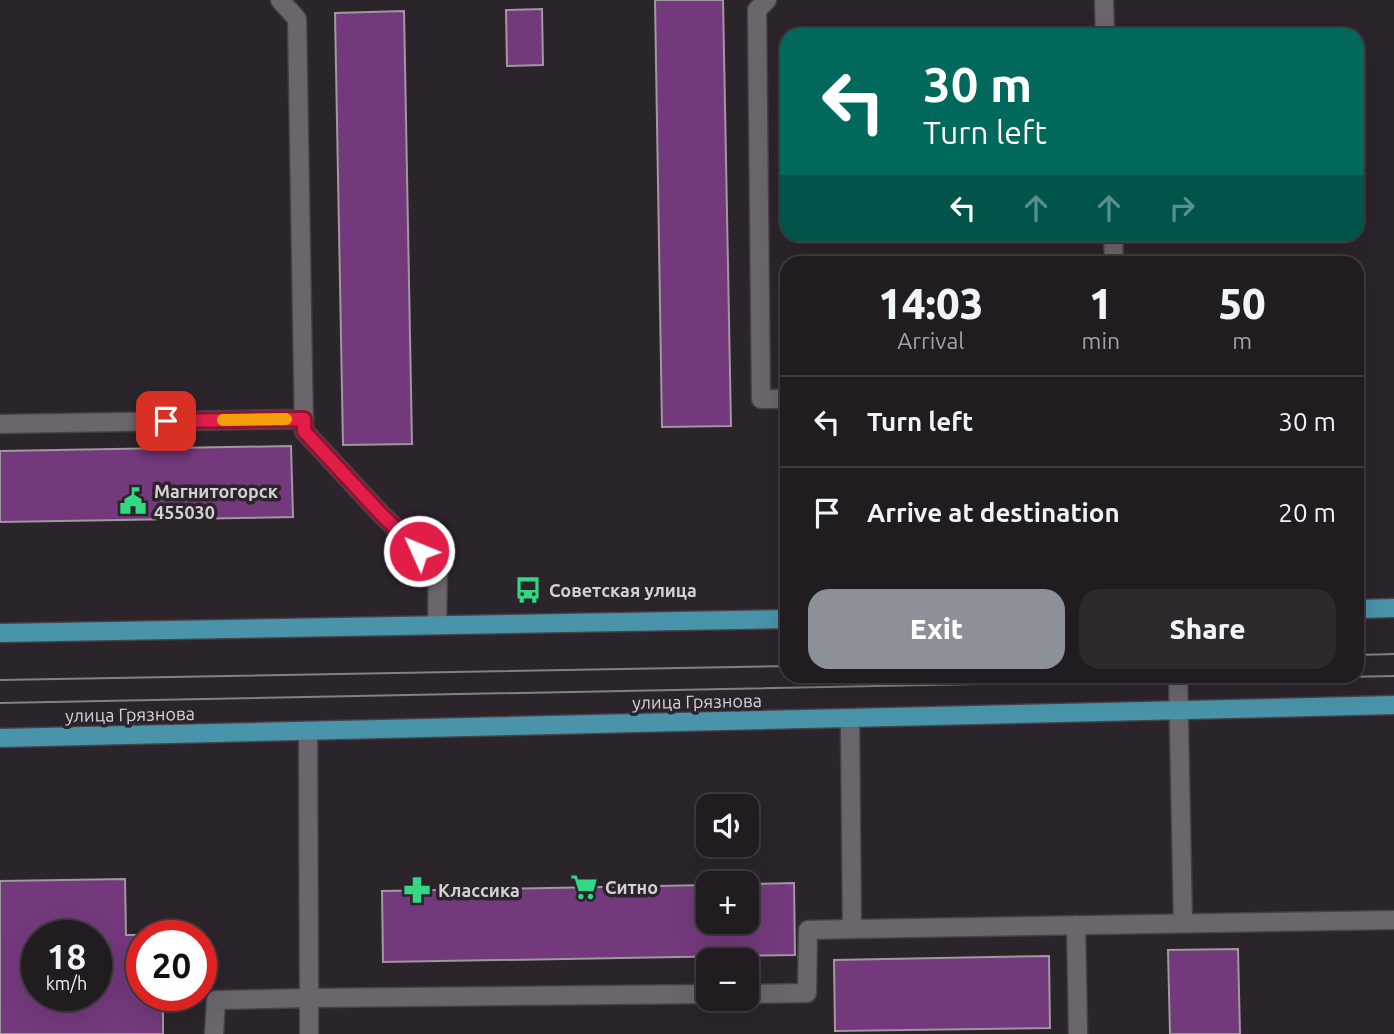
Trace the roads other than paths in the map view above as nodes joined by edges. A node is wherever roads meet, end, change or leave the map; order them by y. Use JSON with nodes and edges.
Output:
{"nodes":[{"id":1,"x":280,"y":0,"type":"edge"},
{"id":2,"x":767,"y":0,"type":"edge"},
{"id":3,"x":1104,"y":0,"type":"edge"},
{"id":4,"x":1105,"y":28,"type":"edge"},
{"id":5,"x":780,"y":398,"type":"edge"},
{"id":6,"x":304,"y":419,"type":"junction"},
{"id":7,"x":0,"y":424,"type":"edge"},
{"id":8,"x":1394,"y":608,"type":"edge"},
{"id":9,"x":1364,"y":609,"type":"edge"},
{"id":10,"x":780,"y":619,"type":"edge"},
{"id":11,"x":437,"y":625,"type":"junction"},
{"id":12,"x":0,"y":633,"type":"edge"},
{"id":13,"x":1178,"y":683,"type":"edge"},
{"id":14,"x":1394,"y":705,"type":"edge"},
{"id":15,"x":1179,"y":710,"type":"junction"},
{"id":16,"x":850,"y":719,"type":"junction"},
{"id":17,"x":308,"y":731,"type":"junction"},
{"id":18,"x":0,"y":738,"type":"edge"},
{"id":19,"x":1394,"y":920,"type":"edge"},
{"id":20,"x":1183,"y":923,"type":"junction"},
{"id":21,"x":1076,"y":925,"type":"junction"},
{"id":22,"x":852,"y":929,"type":"junction"},
{"id":23,"x":696,"y":994,"type":"edge"},
{"id":24,"x":759,"y":994,"type":"edge"},
{"id":25,"x":309,"y":998,"type":"junction"},
{"id":26,"x":214,"y":1034,"type":"edge"},
{"id":27,"x":309,"y":1034,"type":"edge"},
{"id":28,"x":1078,"y":1034,"type":"edge"}],
"edges":[{"from":1,"to":6,"type":"lane"},
{"from":2,"to":5,"type":"lane"},
{"from":3,"to":4,"type":"lane"},
{"from":6,"to":7,"type":"lane"},
{"from":6,"to":11,"type":"lane"},
{"from":8,"to":9,"type":"main road"},
{"from":10,"to":11,"type":"main road"},
{"from":11,"to":12,"type":"main road"},
{"from":13,"to":15,"type":"lane"},
{"from":14,"to":15,"type":"main road","name":"улица Грязнова"},
{"from":15,"to":16,"type":"main road","name":"улица Грязнова"},
{"from":15,"to":20,"type":"lane"},
{"from":16,"to":17,"type":"main road","name":"улица Грязнова"},
{"from":16,"to":22,"type":"lane"},
{"from":17,"to":18,"type":"main road","name":"улица Грязнова"},
{"from":17,"to":25,"type":"lane"},
{"from":19,"to":20,"type":"lane"},
{"from":20,"to":21,"type":"lane"},
{"from":21,"to":22,"type":"lane"},
{"from":21,"to":28,"type":"lane"},
{"from":22,"to":24,"type":"lane"},
{"from":23,"to":25,"type":"lane"},
{"from":25,"to":26,"type":"lane"},
{"from":25,"to":27,"type":"lane"}]}
